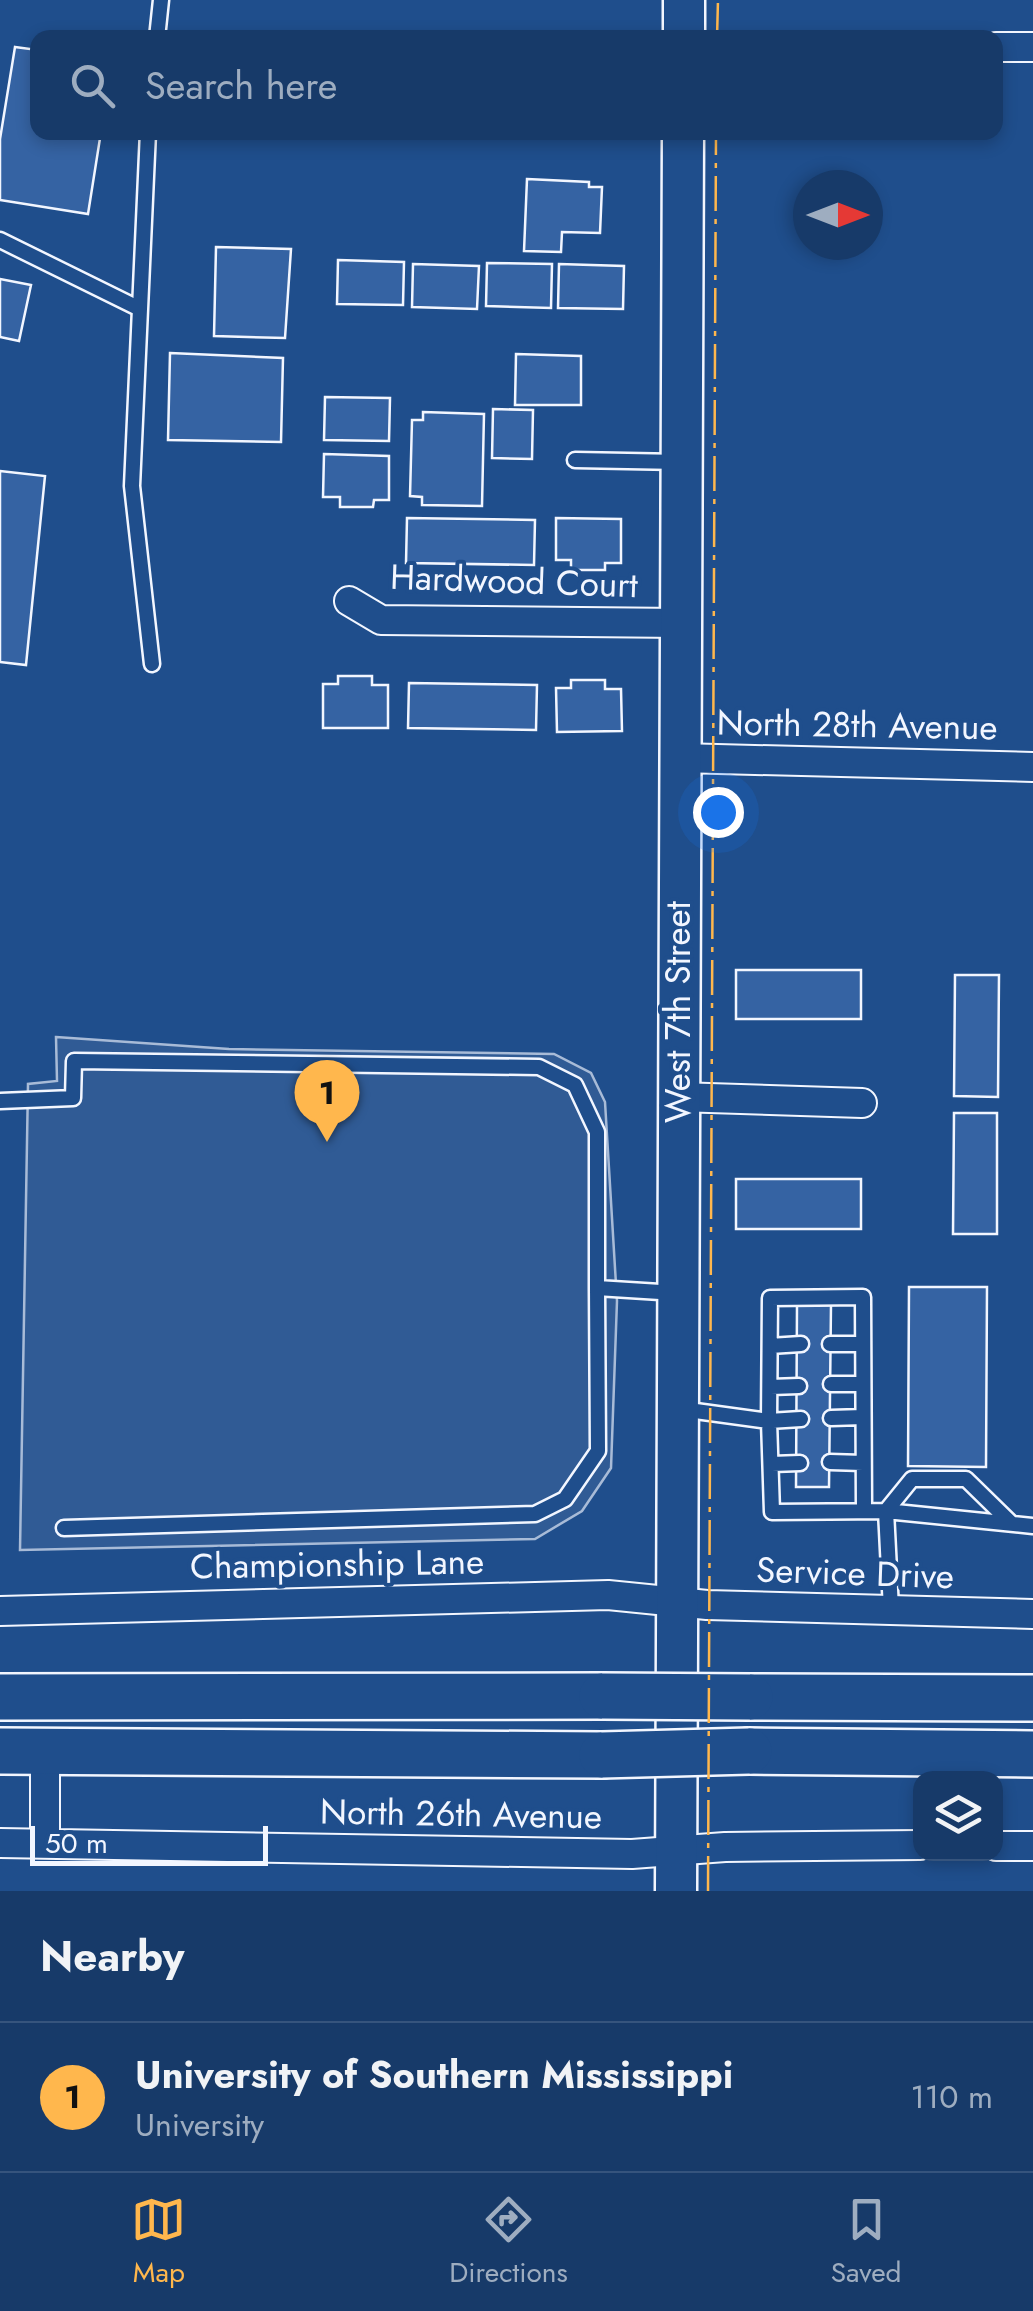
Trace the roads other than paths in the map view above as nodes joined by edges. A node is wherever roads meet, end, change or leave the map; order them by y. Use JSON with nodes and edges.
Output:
{"nodes":[{"id":1,"x":161,"y":0,"type":"edge"},
{"id":2,"x":684,"y":0,"type":"edge"},
{"id":3,"x":158,"y":30,"type":"edge"},
{"id":4,"x":684,"y":30,"type":"edge"},
{"id":5,"x":1003,"y":46,"type":"edge"},
{"id":6,"x":1033,"y":47,"type":"edge"},
{"id":7,"x":148,"y":140,"type":"edge"},
{"id":8,"x":683,"y":140,"type":"edge"},
{"id":9,"x":0,"y":240,"type":"edge"},
{"id":10,"x":138,"y":308,"type":"junction"},
{"id":11,"x":575,"y":460,"type":"dead end"},
{"id":12,"x":681,"y":462,"type":"junction"},
{"id":13,"x":350,"y":601,"type":"dead end"},
{"id":14,"x":680,"y":623,"type":"junction"},
{"id":15,"x":152,"y":664,"type":"dead end"},
{"id":16,"x":680,"y":758,"type":"junction"},
{"id":17,"x":1033,"y":767,"type":"edge"},
{"id":18,"x":678,"y":1096,"type":"junction"},
{"id":19,"x":0,"y":1101,"type":"edge"},
{"id":20,"x":862,"y":1103,"type":"dead end"},
{"id":21,"x":596,"y":1288,"type":"junction"},
{"id":22,"x":676,"y":1293,"type":"junction"},
{"id":23,"x":801,"y":1344,"type":"dead end"},
{"id":24,"x":830,"y":1344,"type":"dead end"},
{"id":25,"x":862,"y":1344,"type":"junction"},
{"id":26,"x":770,"y":1346,"type":"junction"},
{"id":27,"x":831,"y":1384,"type":"dead end"},
{"id":28,"x":863,"y":1384,"type":"junction"},
{"id":29,"x":798,"y":1386,"type":"dead end"},
{"id":30,"x":771,"y":1387,"type":"junction"},
{"id":31,"x":676,"y":1408,"type":"junction"},
{"id":32,"x":863,"y":1417,"type":"junction"},
{"id":33,"x":801,"y":1418,"type":"dead end"},
{"id":34,"x":831,"y":1418,"type":"dead end"},
{"id":35,"x":769,"y":1421,"type":"junction"},
{"id":36,"x":830,"y":1462,"type":"dead end"},
{"id":37,"x":800,"y":1463,"type":"dead end"},
{"id":38,"x":863,"y":1463,"type":"junction"},
{"id":39,"x":772,"y":1464,"type":"junction"},
{"id":40,"x":864,"y":1510,"type":"junction"},
{"id":41,"x":886,"y":1511,"type":"junction"},
{"id":42,"x":1012,"y":1524,"type":"junction"},
{"id":43,"x":1033,"y":1526,"type":"edge"},
{"id":44,"x":64,"y":1528,"type":"dead end"},
{"id":45,"x":675,"y":1599,"type":"junction"},
{"id":46,"x":892,"y":1610,"type":"junction"},
{"id":47,"x":0,"y":1611,"type":"edge"},
{"id":48,"x":1033,"y":1614,"type":"edge"},
{"id":49,"x":0,"y":1697,"type":"edge"},
{"id":50,"x":1033,"y":1698,"type":"edge"},
{"id":51,"x":0,"y":1751,"type":"edge"},
{"id":52,"x":45,"y":1751,"type":"junction"},
{"id":53,"x":1033,"y":1754,"type":"edge"},
{"id":54,"x":45,"y":1843,"type":"junction"},
{"id":55,"x":0,"y":1844,"type":"edge"},
{"id":56,"x":913,"y":1845,"type":"edge"},
{"id":57,"x":1003,"y":1846,"type":"edge"},
{"id":58,"x":1033,"y":1846,"type":"edge"},
{"id":59,"x":677,"y":1851,"type":"junction"},
{"id":60,"x":676,"y":1891,"type":"edge"}],
"edges":[{"from":1,"to":3,"type":"lane"},
{"from":2,"to":4,"type":"main road"},
{"from":5,"to":6,"type":"street"},
{"from":7,"to":10,"type":"lane"},
{"from":8,"to":12,"type":"main road","name":"West 7th Street"},
{"from":9,"to":10,"type":"lane"},
{"from":10,"to":15,"type":"lane"},
{"from":11,"to":12,"type":"lane"},
{"from":12,"to":14,"type":"main road","name":"West 7th Street"},
{"from":13,"to":14,"type":"street","name":"Hardwood Court"},
{"from":14,"to":16,"type":"main road","name":"West 7th Street"},
{"from":16,"to":17,"type":"street","name":"North 28th Avenue"},
{"from":16,"to":18,"type":"main road","name":"West 7th Street"},
{"from":18,"to":20,"type":"street"},
{"from":18,"to":22,"type":"main road","name":"West 7th Street"},
{"from":19,"to":21,"type":"lane"},
{"from":21,"to":22,"type":"lane"},
{"from":21,"to":44,"type":"lane"},
{"from":22,"to":31,"type":"main road","name":"West 7th Street"},
{"from":23,"to":26,"type":"lane"},
{"from":24,"to":25,"type":"lane"},
{"from":25,"to":26,"type":"lane"},
{"from":25,"to":28,"type":"lane"},
{"from":26,"to":30,"type":"lane"},
{"from":27,"to":28,"type":"lane"},
{"from":28,"to":32,"type":"lane"},
{"from":29,"to":30,"type":"lane"},
{"from":30,"to":35,"type":"lane"},
{"from":31,"to":35,"type":"lane"},
{"from":31,"to":45,"type":"main road","name":"West 7th Street"},
{"from":32,"to":34,"type":"lane"},
{"from":32,"to":38,"type":"lane"},
{"from":33,"to":35,"type":"lane"},
{"from":35,"to":39,"type":"lane"},
{"from":36,"to":38,"type":"lane"},
{"from":37,"to":39,"type":"lane"},
{"from":38,"to":40,"type":"lane"},
{"from":39,"to":40,"type":"lane"},
{"from":40,"to":41,"type":"lane"},
{"from":41,"to":42,"type":"lane"},
{"from":41,"to":42,"type":"lane"},
{"from":41,"to":46,"type":"lane"},
{"from":42,"to":43,"type":"lane"},
{"from":45,"to":46,"type":"street","name":"Service Drive"},
{"from":45,"to":47,"type":"street","name":"Championship Lane"},
{"from":45,"to":59,"type":"main road","name":"West 7th Street"},
{"from":46,"to":48,"type":"street","name":"Service Drive"},
{"from":49,"to":50,"type":"main road","bridge":true},
{"from":51,"to":52,"type":"main road"},
{"from":52,"to":53,"type":"main road","bridge":true},
{"from":52,"to":54,"type":"street"},
{"from":54,"to":55,"type":"street","name":"North 26th Avenue"},
{"from":54,"to":59,"type":"street","name":"North 26th Avenue"},
{"from":56,"to":59,"type":"street","name":"North 26th Avenue"},
{"from":57,"to":58,"type":"street"},
{"from":59,"to":60,"type":"main road","name":"West 7th Street"}]}
